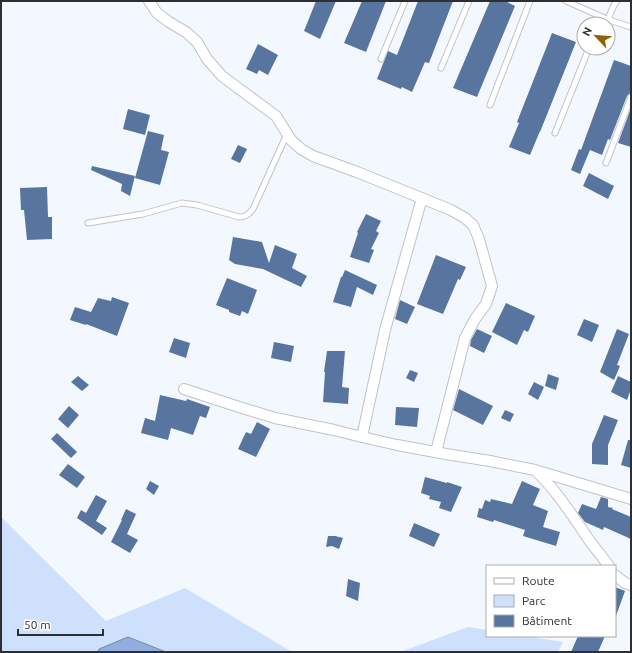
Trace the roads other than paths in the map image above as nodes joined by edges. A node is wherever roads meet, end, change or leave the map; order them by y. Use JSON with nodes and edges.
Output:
{"nodes":[{"id":1,"x":149,"y":1,"type":"edge"},
{"id":2,"x":404,"y":1,"type":"edge"},
{"id":3,"x":469,"y":1,"type":"edge"},
{"id":4,"x":530,"y":1,"type":"edge"},
{"id":5,"x":566,"y":1,"type":"edge"},
{"id":6,"x":617,"y":1,"type":"edge"},
{"id":7,"x":595,"y":16,"type":"edge"},
{"id":8,"x":609,"y":16,"type":"edge"},
{"id":9,"x":616,"y":24,"type":"edge"},
{"id":10,"x":631,"y":27,"type":"edge"},
{"id":11,"x":586,"y":56,"type":"edge"},
{"id":12,"x":381,"y":59,"type":"dead end"},
{"id":13,"x":441,"y":68,"type":"dead end"},
{"id":14,"x":631,"y":97,"type":"edge"},
{"id":15,"x":490,"y":104,"type":"dead end"},
{"id":16,"x":287,"y":133,"type":"junction"},
{"id":17,"x":555,"y":133,"type":"dead end"},
{"id":18,"x":606,"y":163,"type":"dead end"},
{"id":19,"x":422,"y":198,"type":"junction"},
{"id":20,"x":88,"y":223,"type":"dead end"},
{"id":21,"x":184,"y":389,"type":"dead end"},
{"id":22,"x":362,"y":437,"type":"junction"},
{"id":23,"x":436,"y":452,"type":"junction"},
{"id":24,"x":535,"y":470,"type":"junction"},
{"id":25,"x":631,"y":499,"type":"edge"},
{"id":26,"x":608,"y":565,"type":"edge"},
{"id":27,"x":616,"y":576,"type":"edge"},
{"id":28,"x":631,"y":585,"type":"edge"}],
"edges":[{"from":1,"to":16,"type":"street"},
{"from":2,"to":12,"type":"lane"},
{"from":3,"to":13,"type":"lane"},
{"from":4,"to":15,"type":"lane"},
{"from":5,"to":7,"type":"lane"},
{"from":6,"to":8,"type":"lane"},
{"from":9,"to":10,"type":"lane"},
{"from":11,"to":17,"type":"lane"},
{"from":14,"to":18,"type":"lane"},
{"from":16,"to":19,"type":"street"},
{"from":16,"to":20,"type":"lane"},
{"from":19,"to":22,"type":"street"},
{"from":19,"to":23,"type":"street"},
{"from":21,"to":22,"type":"street"},
{"from":22,"to":23,"type":"street"},
{"from":23,"to":24,"type":"street"},
{"from":24,"to":25,"type":"street"},
{"from":24,"to":26,"type":"street"},
{"from":27,"to":28,"type":"street"}]}
